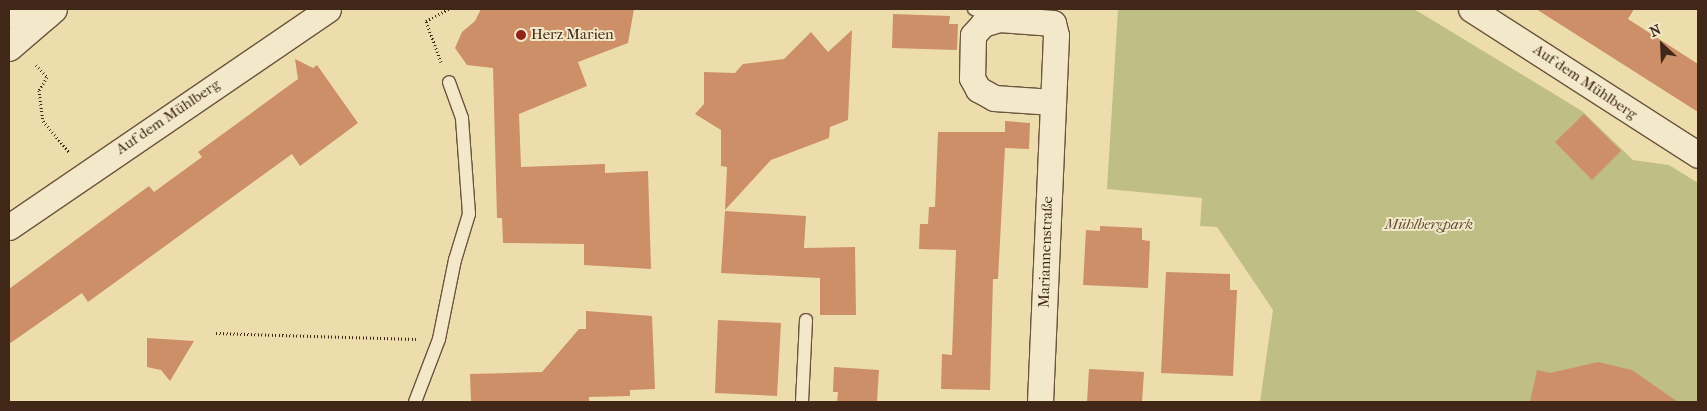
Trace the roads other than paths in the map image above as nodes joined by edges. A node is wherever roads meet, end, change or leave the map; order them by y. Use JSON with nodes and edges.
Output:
{"nodes":[{"id":1,"x":328,"y":9,"type":"edge"},
{"id":2,"x":974,"y":9,"type":"edge"},
{"id":3,"x":1471,"y":9,"type":"edge"},
{"id":4,"x":50,"y":11,"type":"edge"},
{"id":5,"x":9,"y":13,"type":"edge"},
{"id":6,"x":999,"y":19,"type":"junction"},
{"id":7,"x":12,"y":44,"type":"edge"},
{"id":8,"x":449,"y":82,"type":"road end"},
{"id":9,"x":1053,"y":102,"type":"junction"},
{"id":10,"x":1698,"y":155,"type":"edge"},
{"id":11,"x":9,"y":227,"type":"edge"},
{"id":12,"x":806,"y":320,"type":"dead end"},
{"id":13,"x":415,"y":402,"type":"edge"},
{"id":14,"x":802,"y":402,"type":"edge"},
{"id":15,"x":1040,"y":402,"type":"edge"}],
"edges":[{"from":1,"to":11,"type":"street","name":"Auf dem Mühlberg"},
{"from":2,"to":6,"type":"lane"},
{"from":3,"to":10,"type":"street","name":"Auf dem Mühlberg"},
{"from":4,"to":5,"type":"main road"},
{"from":4,"to":7,"type":"main road"},
{"from":6,"to":9,"type":"street","name":"Mariannenstraße"},
{"from":6,"to":9,"type":"street"},
{"from":8,"to":13,"type":"lane"},
{"from":9,"to":15,"type":"street","name":"Mariannenstraße"},
{"from":12,"to":14,"type":"lane"}]}
